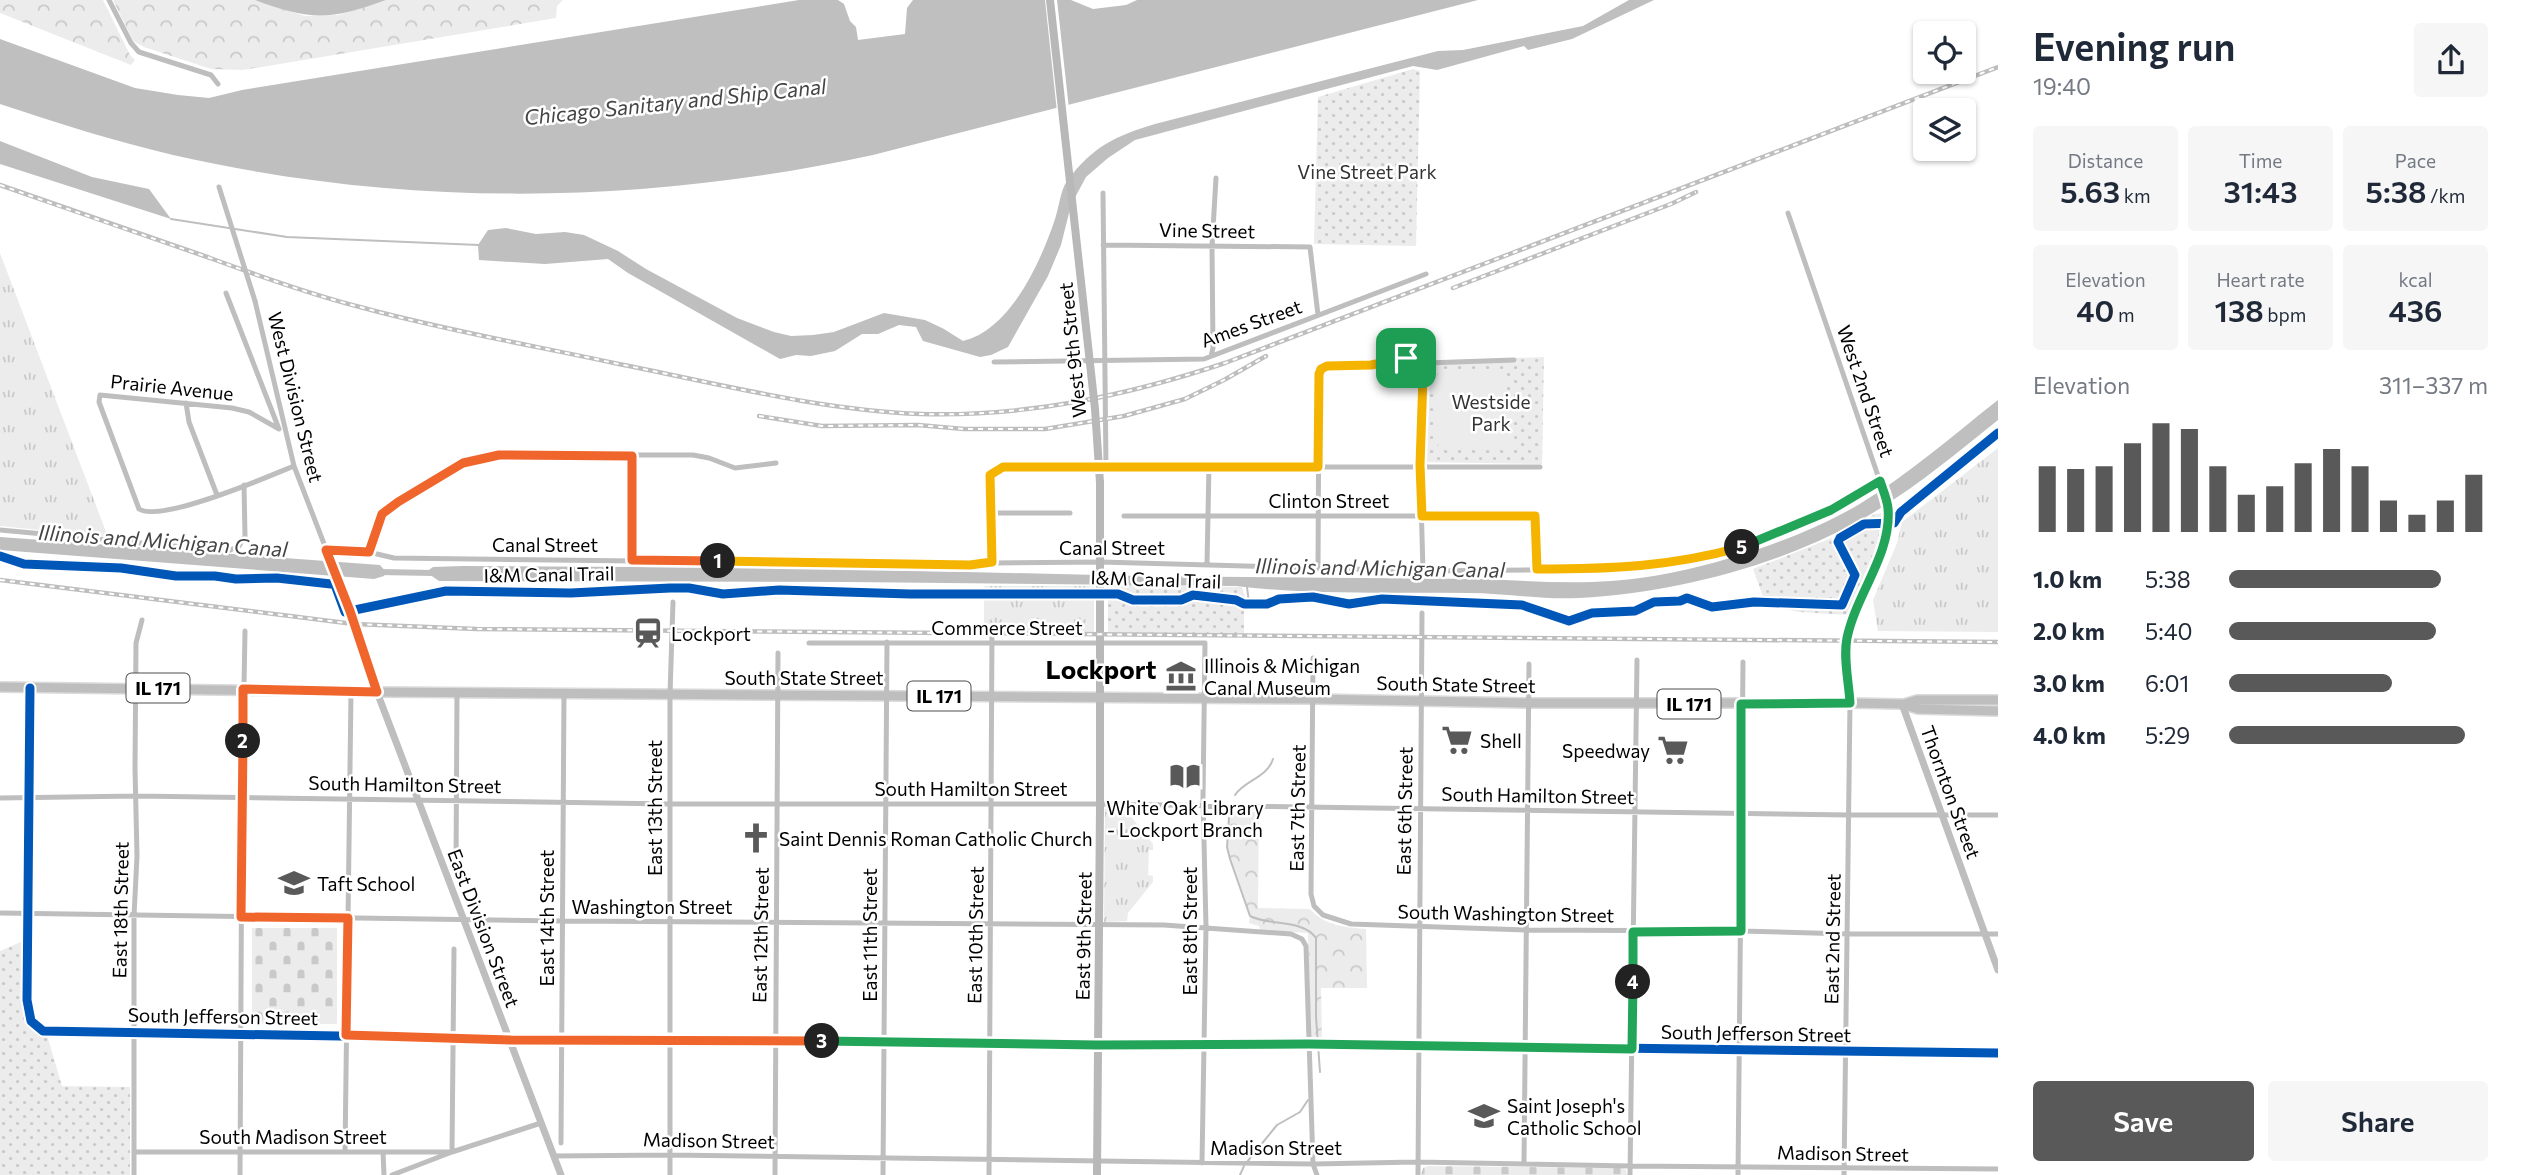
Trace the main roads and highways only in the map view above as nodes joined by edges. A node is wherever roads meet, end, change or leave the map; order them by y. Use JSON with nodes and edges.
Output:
{"nodes":[{"id":1,"x":1050,"y":0,"type":"edge"},
{"id":2,"x":0,"y":687,"type":"edge"},
{"id":3,"x":1100,"y":697,"type":"junction"},
{"id":4,"x":1998,"y":700,"type":"edge"},
{"id":5,"x":1902,"y":704,"type":"junction"},
{"id":6,"x":1998,"y":711,"type":"edge"},
{"id":7,"x":1097,"y":1175,"type":"edge"}],
"edges":[{"from":1,"to":3,"type":"main road","name":"West 9th Street","bridge":true},
{"from":2,"to":3,"type":"main road","name":"South State Street","number":"IL 171"},
{"from":3,"to":5,"type":"main road","name":"South State Street","number":"IL 171"},
{"from":3,"to":7,"type":"main road","name":"East 9th Street"},
{"from":4,"to":5,"type":"main road","number":"IL 171"},
{"from":5,"to":6,"type":"main road","number":"IL 171"}]}
